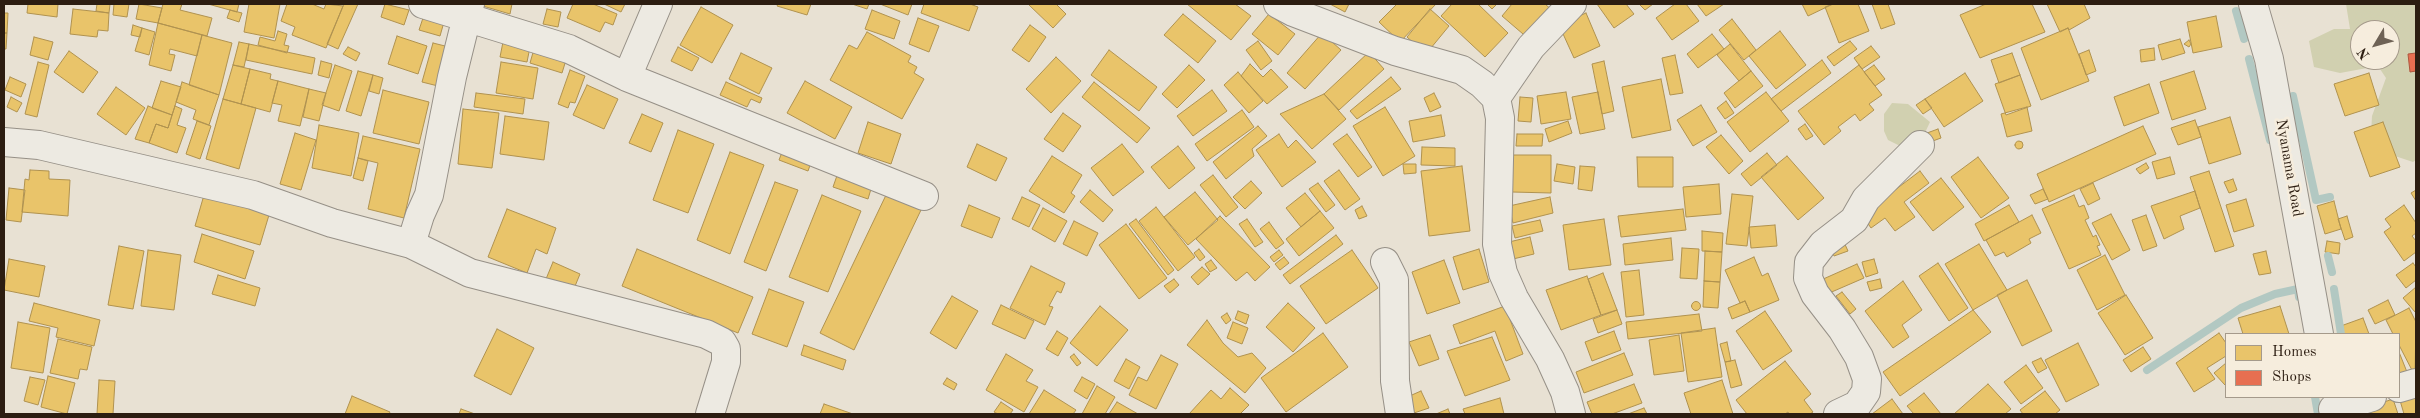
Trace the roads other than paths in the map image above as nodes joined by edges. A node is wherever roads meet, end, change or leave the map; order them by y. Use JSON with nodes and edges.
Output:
{"nodes":[{"id":1,"x":423,"y":4,"type":"edge"},
{"id":2,"x":658,"y":4,"type":"edge"},
{"id":3,"x":1278,"y":4,"type":"edge"},
{"id":4,"x":1572,"y":4,"type":"edge"},
{"id":5,"x":2253,"y":4,"type":"edge"},
{"id":6,"x":469,"y":11,"type":"edge"},
{"id":7,"x":627,"y":77,"type":"junction"},
{"id":8,"x":1496,"y":98,"type":"junction"},
{"id":9,"x":4,"y":142,"type":"edge"},
{"id":10,"x":1920,"y":144,"type":"dead end"},
{"id":11,"x":924,"y":196,"type":"dead end"},
{"id":12,"x":411,"y":244,"type":"junction"},
{"id":13,"x":1385,"y":262,"type":"dead end"},
{"id":14,"x":2319,"y":333,"type":"edge"},
{"id":15,"x":2416,"y":383,"type":"edge"},
{"id":16,"x":2400,"y":388,"type":"edge"},
{"id":17,"x":2368,"y":398,"type":"edge"},
{"id":18,"x":2332,"y":407,"type":"edge"},
{"id":19,"x":710,"y":414,"type":"edge"},
{"id":20,"x":1400,"y":414,"type":"edge"},
{"id":21,"x":1571,"y":414,"type":"edge"},
{"id":22,"x":1838,"y":414,"type":"edge"}],
"edges":[{"from":1,"to":6,"type":"street"},
{"from":2,"to":7,"type":"street"},
{"from":3,"to":8,"type":"street"},
{"from":4,"to":8,"type":"street"},
{"from":5,"to":14,"type":"street","name":"Nyanama Road"},
{"from":6,"to":7,"type":"street"},
{"from":6,"to":12,"type":"street"},
{"from":7,"to":11,"type":"street"},
{"from":8,"to":21,"type":"street"},
{"from":9,"to":12,"type":"street"},
{"from":10,"to":22,"type":"street"},
{"from":12,"to":19,"type":"street"},
{"from":13,"to":20,"type":"street"},
{"from":15,"to":16,"type":"street"},
{"from":17,"to":18,"type":"street"}]}
